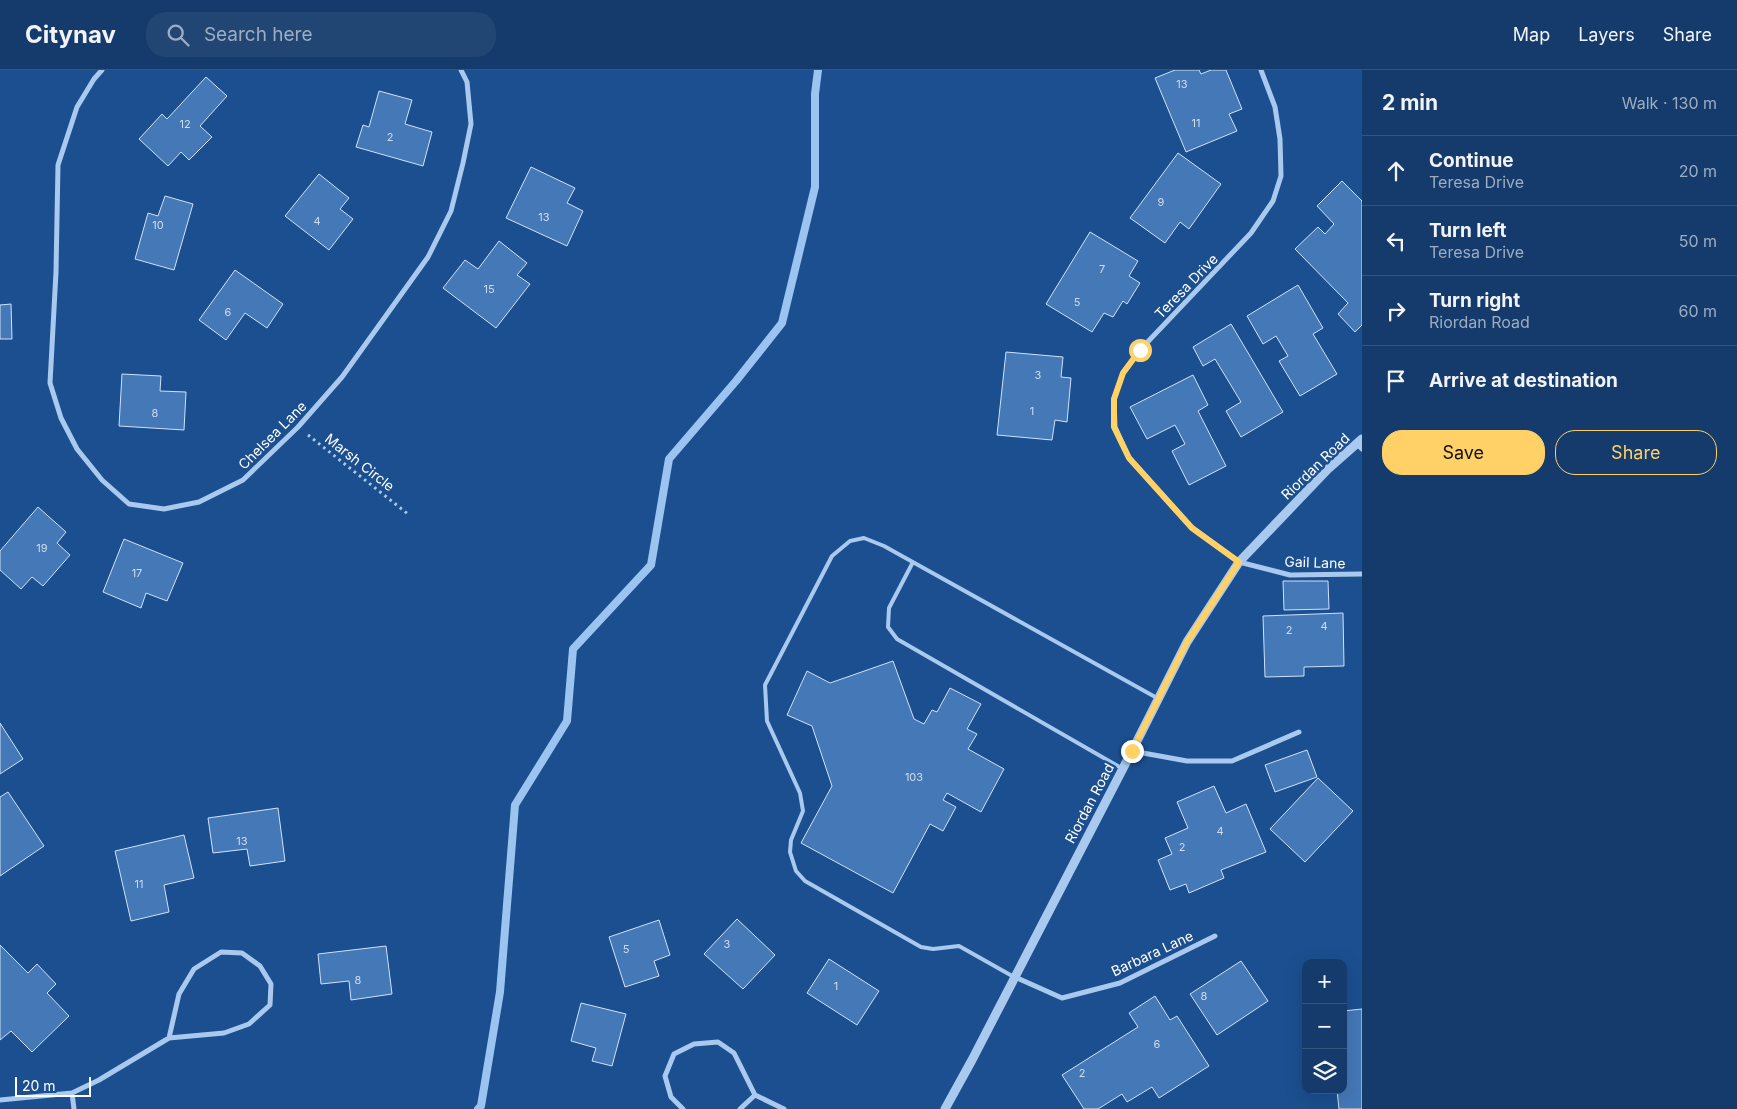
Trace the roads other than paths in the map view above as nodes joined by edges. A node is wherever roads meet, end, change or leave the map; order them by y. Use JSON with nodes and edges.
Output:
{"nodes":[{"id":1,"x":102,"y":70,"type":"edge"},
{"id":2,"x":461,"y":70,"type":"edge"},
{"id":3,"x":1260,"y":70,"type":"edge"},
{"id":4,"x":1360,"y":444,"type":"edge"},
{"id":5,"x":913,"y":562,"type":"junction"},
{"id":6,"x":1239,"y":562,"type":"junction"},
{"id":7,"x":1362,"y":574,"type":"edge"},
{"id":8,"x":1159,"y":699,"type":"junction"},
{"id":9,"x":1299,"y":732,"type":"dead end"},
{"id":10,"x":1132,"y":751,"type":"junction"},
{"id":11,"x":1122,"y":769,"type":"junction"},
{"id":12,"x":1214,"y":936,"type":"dead end"},
{"id":13,"x":1014,"y":977,"type":"junction"},
{"id":14,"x":169,"y":1038,"type":"junction"},
{"id":15,"x":72,"y":1093,"type":"junction"},
{"id":16,"x":755,"y":1095,"type":"junction"},
{"id":17,"x":0,"y":1100,"type":"edge"},
{"id":18,"x":74,"y":1109,"type":"edge"},
{"id":19,"x":683,"y":1109,"type":"edge"},
{"id":20,"x":740,"y":1109,"type":"edge"},
{"id":21,"x":784,"y":1109,"type":"edge"},
{"id":22,"x":945,"y":1109,"type":"edge"}],
"edges":[{"from":1,"to":2,"type":"street","name":"Chelsea Lane"},
{"from":3,"to":6,"type":"street","name":"Teresa Drive"},
{"from":4,"to":6,"type":"street","name":"Riordan Road"},
{"from":5,"to":8,"type":"lane"},
{"from":5,"to":11,"type":"lane"},
{"from":5,"to":13,"type":"lane"},
{"from":6,"to":7,"type":"street","name":"Gail Lane"},
{"from":6,"to":8,"type":"street","name":"Riordan Road"},
{"from":8,"to":10,"type":"street","name":"Riordan Road"},
{"from":9,"to":10,"type":"street"},
{"from":10,"to":11,"type":"street","name":"Riordan Road"},
{"from":11,"to":13,"type":"street","name":"Riordan Road"},
{"from":12,"to":13,"type":"street","name":"Barbara Lane"},
{"from":13,"to":22,"type":"street","name":"Riordan Road"},
{"from":14,"to":14,"type":"street"},
{"from":14,"to":15,"type":"street"},
{"from":15,"to":17,"type":"street"},
{"from":15,"to":18,"type":"street"},
{"from":16,"to":19,"type":"street"},
{"from":16,"to":20,"type":"street"},
{"from":16,"to":21,"type":"street"}]}
